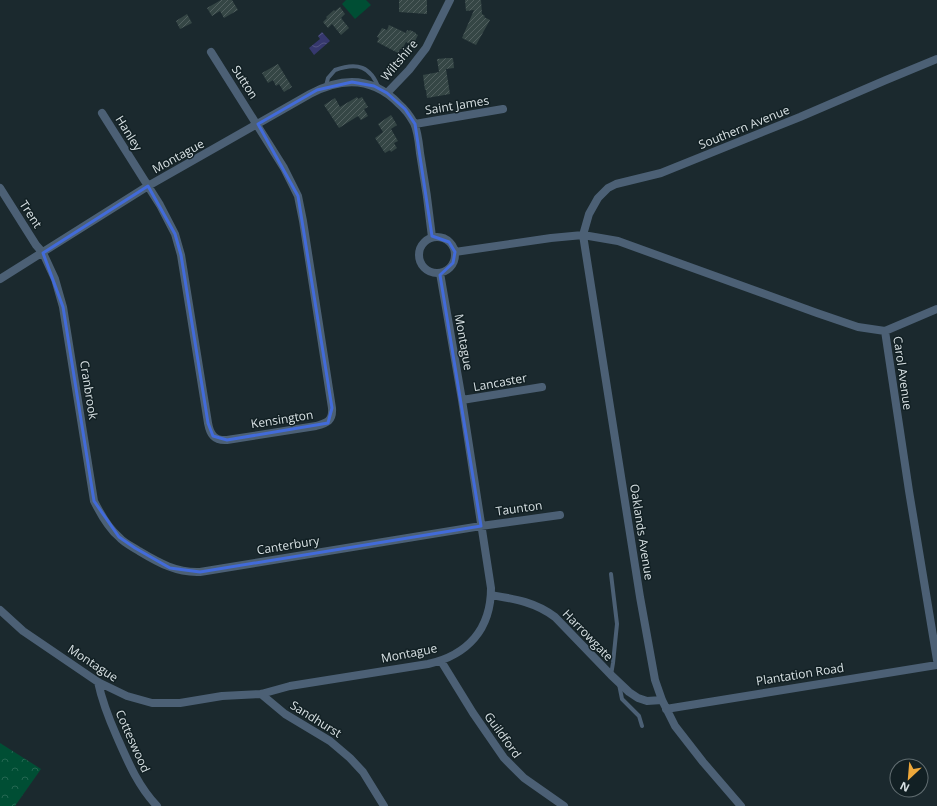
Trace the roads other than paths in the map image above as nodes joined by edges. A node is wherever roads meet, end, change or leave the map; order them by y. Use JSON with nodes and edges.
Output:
{"nodes":[{"id":1,"x":450,"y":0,"type":"edge"},
{"id":2,"x":212,"y":52,"type":"dead end"},
{"id":3,"x":937,"y":59,"type":"edge"},
{"id":4,"x":326,"y":86,"type":"junction"},
{"id":5,"x":379,"y":89,"type":"junction"},
{"id":6,"x":387,"y":93,"type":"junction"},
{"id":7,"x":503,"y":109,"type":"dead end"},
{"id":8,"x":102,"y":113,"type":"dead end"},
{"id":9,"x":258,"y":124,"type":"junction"},
{"id":10,"x":415,"y":124,"type":"junction"},
{"id":11,"x":148,"y":186,"type":"junction"},
{"id":12,"x":0,"y":188,"type":"edge"},
{"id":13,"x":583,"y":235,"type":"junction"},
{"id":14,"x":432,"y":238,"type":"junction"},
{"id":15,"x":43,"y":252,"type":"junction"},
{"id":16,"x":455,"y":252,"type":"junction"},
{"id":17,"x":440,"y":273,"type":"junction"},
{"id":18,"x":0,"y":279,"type":"edge"},
{"id":19,"x":936,"y":312,"type":"edge"},
{"id":20,"x":885,"y":332,"type":"junction"},
{"id":21,"x":542,"y":387,"type":"dead end"},
{"id":22,"x":462,"y":400,"type":"junction"},
{"id":23,"x":560,"y":515,"type":"dead end"},
{"id":24,"x":481,"y":526,"type":"junction"},
{"id":25,"x":112,"y":529,"type":"joint"},
{"id":26,"x":611,"y":574,"type":"dead end"},
{"id":27,"x":491,"y":595,"type":"junction"},
{"id":28,"x":0,"y":610,"type":"edge"},
{"id":29,"x":937,"y":660,"type":"edge"},
{"id":30,"x":441,"y":661,"type":"junction"},
{"id":31,"x":937,"y":665,"type":"edge"},
{"id":32,"x":610,"y":675,"type":"junction"},
{"id":33,"x":98,"y":682,"type":"junction"},
{"id":34,"x":619,"y":683,"type":"junction"},
{"id":35,"x":261,"y":694,"type":"junction"},
{"id":36,"x":662,"y":700,"type":"junction"},
{"id":37,"x":666,"y":709,"type":"junction"},
{"id":38,"x":642,"y":726,"type":"dead end"},
{"id":39,"x":157,"y":806,"type":"edge"},
{"id":40,"x":384,"y":806,"type":"edge"},
{"id":41,"x":564,"y":806,"type":"edge"},
{"id":42,"x":741,"y":806,"type":"edge"}],
"edges":[{"from":1,"to":6,"type":"street","name":"Wiltshire"},
{"from":2,"to":9,"type":"street","name":"Sutton"},
{"from":3,"to":13,"type":"street","name":"Southern Avenue"},
{"from":4,"to":5,"type":"street","name":"Montague"},
{"from":4,"to":5,"type":"lane"},
{"from":4,"to":9,"type":"street","name":"Montague"},
{"from":5,"to":6,"type":"street","name":"Montague"},
{"from":6,"to":10,"type":"street","name":"Montague"},
{"from":7,"to":10,"type":"street","name":"Saint James"},
{"from":8,"to":11,"type":"street","name":"Hanley"},
{"from":9,"to":11,"type":"street","name":"Montague"},
{"from":9,"to":11,"type":"street","name":"Kensington"},
{"from":10,"to":14,"type":"street","name":"Montague"},
{"from":11,"to":15,"type":"street","name":"Montague"},
{"from":12,"to":15,"type":"street","name":"Trent"},
{"from":13,"to":16,"type":"street","name":"Carol Avenue"},
{"from":13,"to":20,"type":"street","name":"Carol Avenue"},
{"from":13,"to":36,"type":"street","name":"Oaklands Avenue"},
{"from":14,"to":16,"type":"street"},
{"from":14,"to":17,"type":"street"},
{"from":15,"to":18,"type":"street","name":"Montague"},
{"from":15,"to":25,"type":"street","name":"Cranbrook"},
{"from":16,"to":17,"type":"street"},
{"from":17,"to":22,"type":"street","name":"Montague"},
{"from":19,"to":20,"type":"street"},
{"from":20,"to":29,"type":"street","name":"Carol Avenue"},
{"from":21,"to":22,"type":"street","name":"Lancaster"},
{"from":22,"to":24,"type":"street","name":"Montague"},
{"from":23,"to":24,"type":"street","name":"Taunton"},
{"from":24,"to":25,"type":"street","name":"Canterbury"},
{"from":24,"to":27,"type":"street","name":"Montague"},
{"from":26,"to":32,"type":"lane"},
{"from":27,"to":30,"type":"street","name":"Montague"},
{"from":27,"to":32,"type":"street","name":"Harrowgate"},
{"from":28,"to":33,"type":"street","name":"Montague"},
{"from":30,"to":35,"type":"street","name":"Montague"},
{"from":30,"to":41,"type":"street","name":"Guildford"},
{"from":31,"to":37,"type":"street","name":"Plantation Road"},
{"from":32,"to":34,"type":"street","name":"Harrowgate"},
{"from":33,"to":35,"type":"street","name":"Montague"},
{"from":33,"to":39,"type":"street","name":"Cotteswood"},
{"from":34,"to":36,"type":"street","name":"Harrowgate"},
{"from":34,"to":38,"type":"lane"},
{"from":35,"to":40,"type":"street","name":"Sandhurst"},
{"from":36,"to":37,"type":"street","name":"Oaklands Avenue"},
{"from":37,"to":42,"type":"street","name":"Oaklands Avenue"}]}
